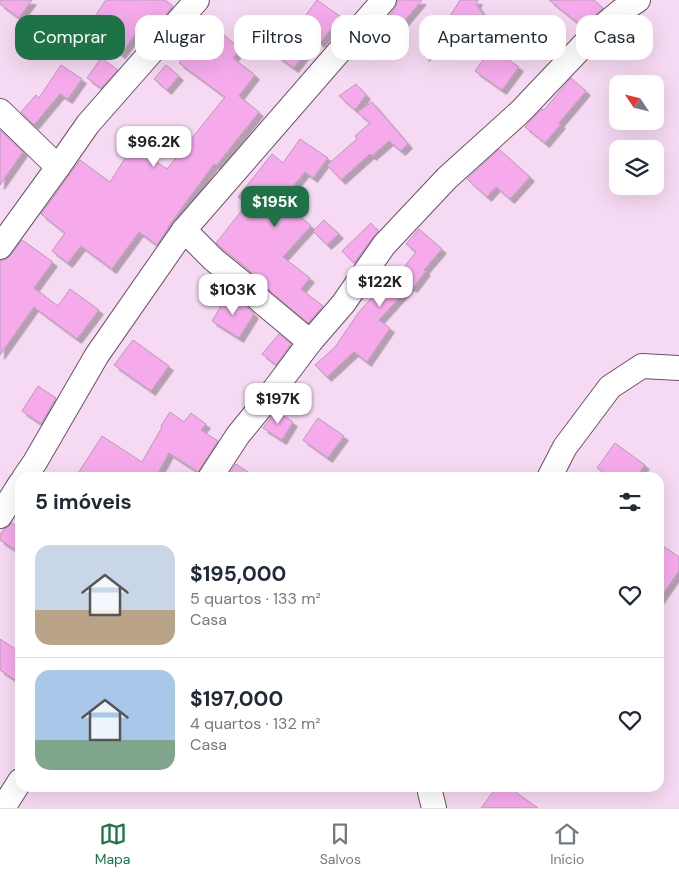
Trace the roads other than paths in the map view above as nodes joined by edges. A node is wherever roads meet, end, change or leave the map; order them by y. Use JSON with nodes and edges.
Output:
{"nodes":[{"id":1,"x":197,"y":0,"type":"edge"},
{"id":2,"x":384,"y":0,"type":"edge"},
{"id":3,"x":638,"y":0,"type":"edge"},
{"id":4,"x":0,"y":111,"type":"edge"},
{"id":5,"x":58,"y":168,"type":"junction"},
{"id":6,"x":184,"y":230,"type":"junction"},
{"id":7,"x":0,"y":247,"type":"edge"},
{"id":8,"x":310,"y":342,"type":"junction"},
{"id":9,"x":679,"y":368,"type":"edge"},
{"id":10,"x":28,"y":472,"type":"edge"},
{"id":11,"x":214,"y":472,"type":"edge"},
{"id":12,"x":552,"y":472,"type":"edge"},
{"id":13,"x":15,"y":490,"type":"edge"},
{"id":14,"x":2,"y":507,"type":"edge"},
{"id":15,"x":15,"y":789,"type":"edge"},
{"id":16,"x":430,"y":792,"type":"edge"},
{"id":17,"x":3,"y":808,"type":"edge"},
{"id":18,"x":434,"y":808,"type":"edge"}],
"edges":[{"from":1,"to":5,"type":"street"},
{"from":2,"to":6,"type":"street"},
{"from":3,"to":8,"type":"street"},
{"from":4,"to":5,"type":"street"},
{"from":5,"to":7,"type":"street"},
{"from":6,"to":8,"type":"street"},
{"from":6,"to":10,"type":"street"},
{"from":8,"to":11,"type":"street"},
{"from":9,"to":12,"type":"street"},
{"from":13,"to":14,"type":"street"},
{"from":15,"to":17,"type":"street"},
{"from":16,"to":18,"type":"street"}]}
